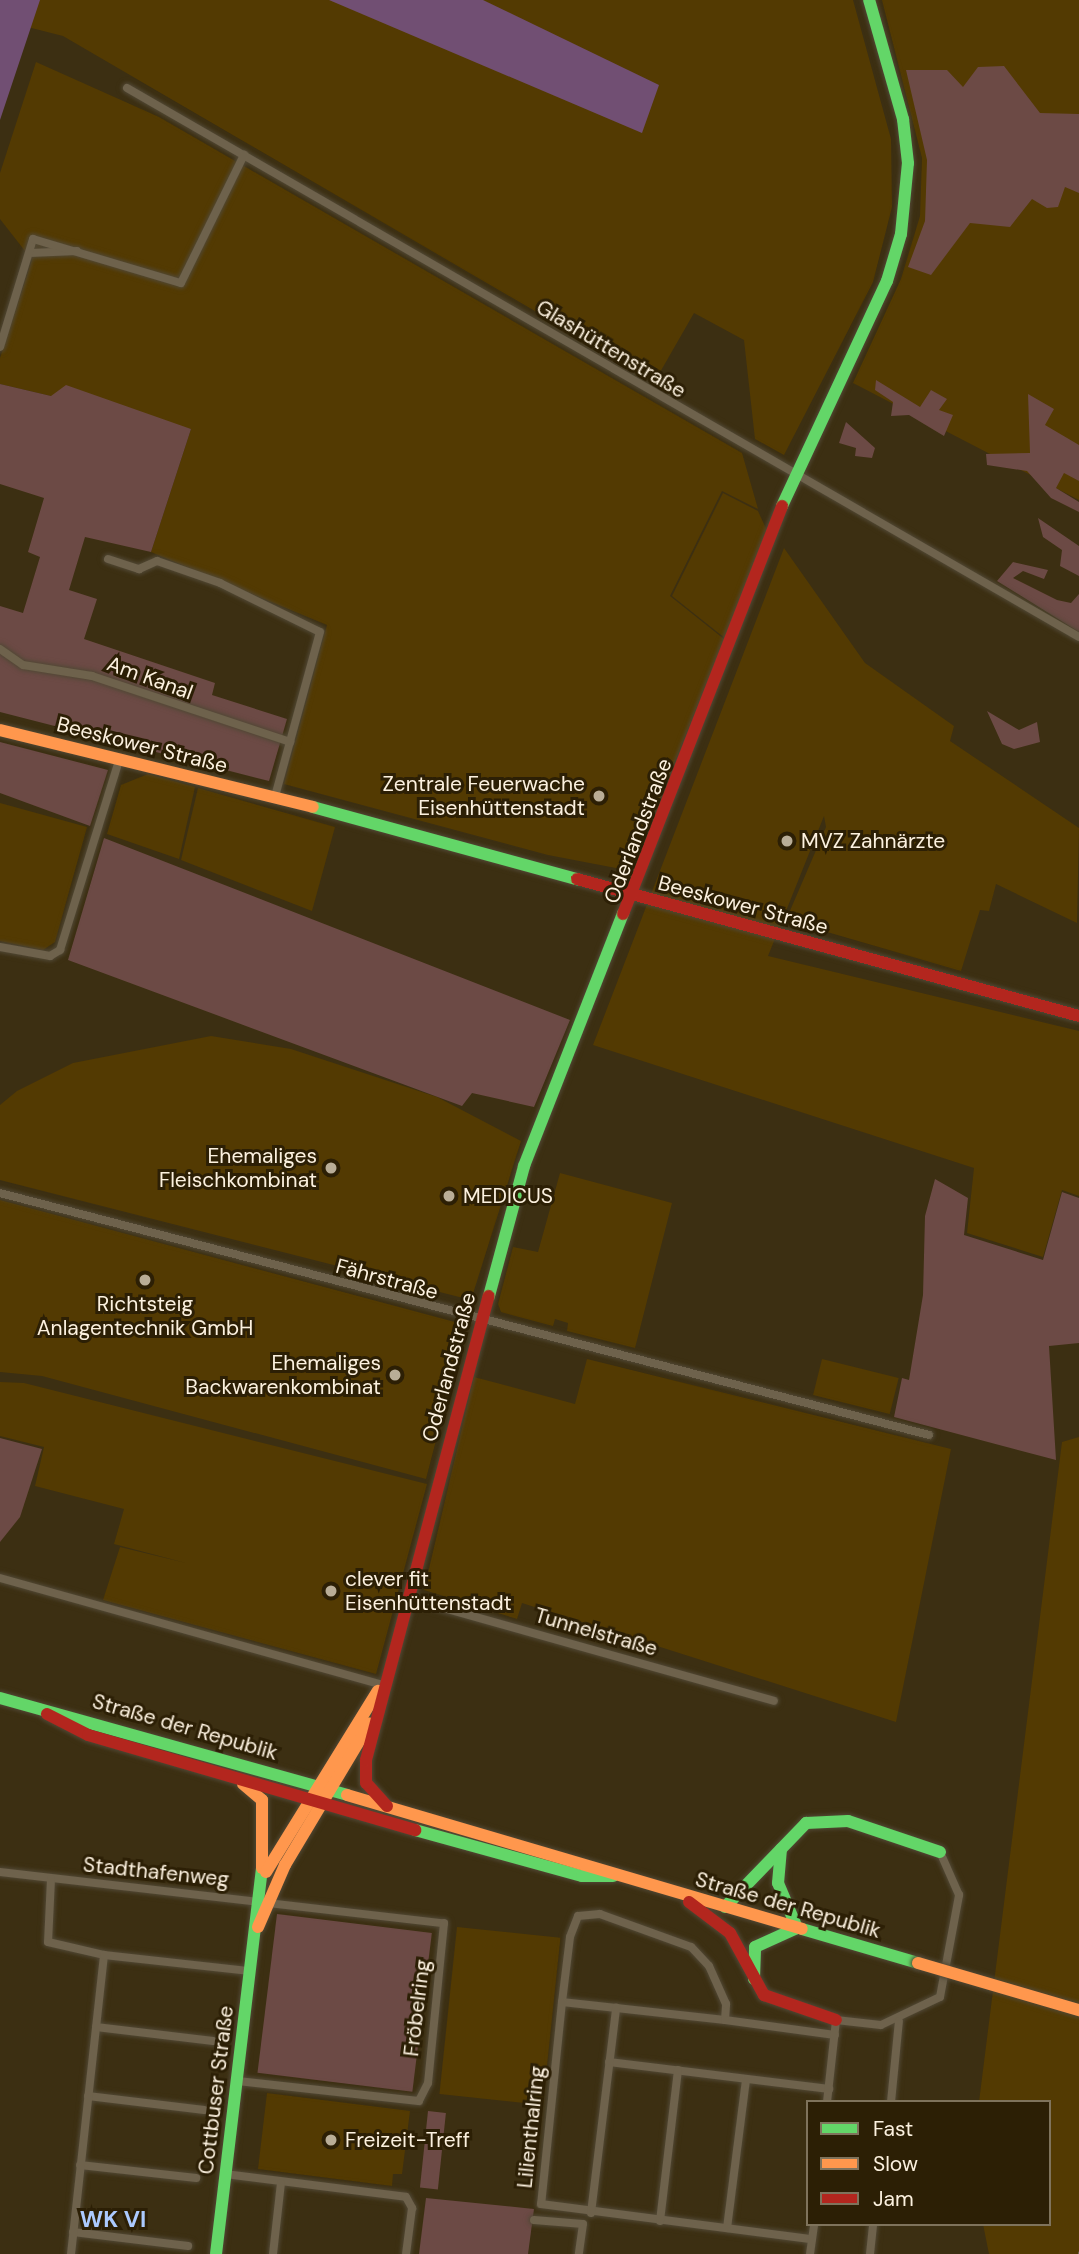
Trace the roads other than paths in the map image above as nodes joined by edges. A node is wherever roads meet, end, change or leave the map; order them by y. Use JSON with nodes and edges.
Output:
{"nodes":[{"id":1,"x":869,"y":0,"type":"edge"},
{"id":2,"x":127,"y":88,"type":"dead end"},
{"id":3,"x":244,"y":155,"type":"junction"},
{"id":4,"x":83,"y":251,"type":"junction"},
{"id":5,"x":30,"y":253,"type":"junction"},
{"id":6,"x":0,"y":347,"type":"edge"},
{"id":7,"x":794,"y":475,"type":"junction"},
{"id":8,"x":108,"y":559,"type":"dead end"},
{"id":9,"x":1079,"y":638,"type":"edge"},
{"id":10,"x":0,"y":649,"type":"edge"},
{"id":11,"x":0,"y":730,"type":"edge"},
{"id":12,"x":290,"y":741,"type":"junction"},
{"id":13,"x":118,"y":760,"type":"junction"},
{"id":14,"x":275,"y":797,"type":"junction"},
{"id":15,"x":634,"y":895,"type":"junction"},
{"id":16,"x":0,"y":947,"type":"edge"},
{"id":17,"x":1079,"y":1016,"type":"edge"},
{"id":18,"x":0,"y":1193,"type":"edge"},
{"id":19,"x":481,"y":1322,"type":"junction"},
{"id":20,"x":929,"y":1434,"type":"dead end"},
{"id":21,"x":0,"y":1578,"type":"edge"},
{"id":22,"x":408,"y":1598,"type":"junction"},
{"id":23,"x":383,"y":1685,"type":"junction"},
{"id":24,"x":0,"y":1698,"type":"edge"},
{"id":25,"x":774,"y":1701,"type":"dead end"},
{"id":26,"x":38,"y":1709,"type":"junction"},
{"id":27,"x":376,"y":1712,"type":"junction"},
{"id":28,"x":237,"y":1780,"type":"junction"},
{"id":29,"x":319,"y":1787,"type":"junction"},
{"id":30,"x":332,"y":1791,"type":"junction"},
{"id":31,"x":309,"y":1800,"type":"junction"},
{"id":32,"x":324,"y":1805,"type":"junction"},
{"id":33,"x":387,"y":1806,"type":"junction"},
{"id":34,"x":783,"y":1844,"type":"junction"},
{"id":35,"x":940,"y":1852,"type":"joint"},
{"id":36,"x":0,"y":1872,"type":"edge"},
{"id":37,"x":617,"y":1877,"type":"junction"},
{"id":38,"x":51,"y":1879,"type":"junction"},
{"id":39,"x":259,"y":1887,"type":"junction"},
{"id":40,"x":677,"y":1894,"type":"junction"},
{"id":41,"x":263,"y":1903,"type":"junction"},
{"id":42,"x":725,"y":1907,"type":"junction"},
{"id":43,"x":797,"y":1928,"type":"junction"},
{"id":44,"x":104,"y":1955,"type":"junction"},
{"id":45,"x":250,"y":1971,"type":"junction"},
{"id":46,"x":756,"y":1986,"type":"junction"},
{"id":47,"x":562,"y":2003,"type":"junction"},
{"id":48,"x":616,"y":2008,"type":"junction"},
{"id":49,"x":1079,"y":2010,"type":"edge"},
{"id":50,"x":725,"y":2020,"type":"junction"},
{"id":51,"x":836,"y":2020,"type":"junction"},
{"id":52,"x":899,"y":2021,"type":"junction"},
{"id":53,"x":96,"y":2027,"type":"junction"},
{"id":54,"x":835,"y":2035,"type":"junction"},
{"id":55,"x":213,"y":2041,"type":"dead end"},
{"id":56,"x":609,"y":2063,"type":"junction"},
{"id":57,"x":678,"y":2070,"type":"junction"},
{"id":58,"x":746,"y":2079,"type":"junction"},
{"id":59,"x":237,"y":2081,"type":"junction"},
{"id":60,"x":829,"y":2089,"type":"junction"},
{"id":61,"x":88,"y":2096,"type":"junction"},
{"id":62,"x":827,"y":2100,"type":"edge"},
{"id":63,"x":891,"y":2100,"type":"edge"},
{"id":64,"x":204,"y":2110,"type":"dead end"},
{"id":65,"x":80,"y":2165,"type":"junction"},
{"id":66,"x":225,"y":2174,"type":"junction"},
{"id":67,"x":196,"y":2178,"type":"dead end"},
{"id":68,"x":281,"y":2183,"type":"junction"},
{"id":69,"x":588,"y":2213,"type":"junction"},
{"id":70,"x":534,"y":2220,"type":"dead end"},
{"id":71,"x":660,"y":2221,"type":"junction"},
{"id":72,"x":583,"y":2224,"type":"junction"},
{"id":73,"x":814,"y":2226,"type":"edge"},
{"id":74,"x":873,"y":2226,"type":"edge"},
{"id":75,"x":727,"y":2228,"type":"junction"},
{"id":76,"x":73,"y":2232,"type":"junction"},
{"id":77,"x":812,"y":2239,"type":"junction"},
{"id":78,"x":188,"y":2246,"type":"dead end"},
{"id":79,"x":71,"y":2254,"type":"edge"},
{"id":80,"x":216,"y":2254,"type":"edge"},
{"id":81,"x":273,"y":2254,"type":"edge"},
{"id":82,"x":406,"y":2254,"type":"edge"},
{"id":83,"x":579,"y":2254,"type":"edge"},
{"id":84,"x":810,"y":2254,"type":"edge"},
{"id":85,"x":870,"y":2254,"type":"edge"}],
"edges":[{"from":1,"to":7,"type":"street","name":"Oderlandstraße"},
{"from":2,"to":3,"type":"street","name":"Glashüttenstraße"},
{"from":3,"to":4,"type":"street"},
{"from":3,"to":7,"type":"street","name":"Glashüttenstraße"},
{"from":4,"to":5,"type":"street"},
{"from":4,"to":5,"type":"street"},
{"from":5,"to":6,"type":"street"},
{"from":7,"to":9,"type":"street","name":"Glashüttenstraße"},
{"from":7,"to":15,"type":"street","name":"Oderlandstraße"},
{"from":8,"to":12,"type":"street"},
{"from":10,"to":12,"type":"street","name":"Am Kanal"},
{"from":11,"to":13,"type":"street","name":"Beeskower Straße"},
{"from":12,"to":14,"type":"street"},
{"from":13,"to":14,"type":"street","name":"Beeskower Straße"},
{"from":13,"to":16,"type":"street"},
{"from":14,"to":15,"type":"street","name":"Beeskower Straße"},
{"from":15,"to":17,"type":"street","name":"Beeskower Straße"},
{"from":15,"to":19,"type":"street","name":"Oderlandstraße"},
{"from":18,"to":19,"type":"street","name":"Fährstraße"},
{"from":19,"to":20,"type":"street","name":"Fährstraße"},
{"from":19,"to":22,"type":"street","name":"Oderlandstraße"},
{"from":21,"to":23,"type":"street"},
{"from":22,"to":23,"type":"street","name":"Oderlandstraße"},
{"from":22,"to":25,"type":"street","name":"Tunnelstraße"},
{"from":23,"to":27,"type":"street","name":"Oderlandstraße"},
{"from":23,"to":29,"type":"street","name":"Oderlandstraße"},
{"from":24,"to":26,"type":"street","name":"Straße der Republik"},
{"from":26,"to":28,"type":"street","name":"Straße der Republik"},
{"from":26,"to":29,"type":"street","name":"Straße der Republik"},
{"from":27,"to":30,"type":"street","name":"Oderlandstraße"},
{"from":27,"to":33,"type":"street","name":"Oderlandstraße"},
{"from":28,"to":31,"type":"street","name":"Straße der Republik"},
{"from":28,"to":39,"type":"street","name":"Cottbuser Straße"},
{"from":29,"to":30,"type":"street","name":"Straße der Republik"},
{"from":29,"to":31,"type":"street"},
{"from":30,"to":32,"type":"street"},
{"from":30,"to":33,"type":"street","name":"Straße der Republik"},
{"from":31,"to":32,"type":"street","name":"Straße der Republik"},
{"from":31,"to":39,"type":"street","name":"Cottbuser Straße"},
{"from":32,"to":37,"type":"street","name":"Straße der Republik"},
{"from":32,"to":41,"type":"street","name":"Cottbuser Straße"},
{"from":33,"to":37,"type":"street","name":"Straße der Republik"},
{"from":34,"to":35,"type":"street"},
{"from":34,"to":42,"type":"street"},
{"from":34,"to":43,"type":"street"},
{"from":35,"to":52,"type":"street"},
{"from":36,"to":38,"type":"street","name":"Stadthafenweg"},
{"from":37,"to":40,"type":"street","name":"Straße der Republik"},
{"from":38,"to":41,"type":"street","name":"Stadthafenweg"},
{"from":38,"to":44,"type":"street","name":"Stadthafenweg"},
{"from":39,"to":41,"type":"street","name":"Cottbuser Straße"},
{"from":40,"to":42,"type":"street","name":"Straße der Republik"},
{"from":40,"to":46,"type":"street"},
{"from":41,"to":45,"type":"street","name":"Cottbuser Straße"},
{"from":41,"to":59,"type":"street","name":"Fröbelring"},
{"from":42,"to":43,"type":"street","name":"Straße der Republik"},
{"from":43,"to":46,"type":"street"},
{"from":43,"to":49,"type":"street","name":"Straße der Republik","bridge":true},
{"from":44,"to":45,"type":"street"},
{"from":44,"to":53,"type":"street"},
{"from":45,"to":59,"type":"street","name":"Cottbuser Straße"},
{"from":46,"to":51,"type":"street"},
{"from":47,"to":48,"type":"street"},
{"from":47,"to":50,"type":"street","name":"Lilienthalring"},
{"from":47,"to":69,"type":"street","name":"Lilienthalring"},
{"from":48,"to":50,"type":"street"},
{"from":48,"to":56,"type":"street"},
{"from":50,"to":54,"type":"street"},
{"from":51,"to":52,"type":"street"},
{"from":51,"to":54,"type":"street"},
{"from":52,"to":63,"type":"street"},
{"from":53,"to":55,"type":"street"},
{"from":53,"to":61,"type":"street"},
{"from":54,"to":60,"type":"street"},
{"from":56,"to":57,"type":"street"},
{"from":56,"to":69,"type":"street"},
{"from":57,"to":58,"type":"street"},
{"from":57,"to":71,"type":"street"},
{"from":58,"to":60,"type":"street"},
{"from":58,"to":75,"type":"street"},
{"from":59,"to":66,"type":"street","name":"Cottbuser Straße"},
{"from":60,"to":62,"type":"street"},
{"from":61,"to":64,"type":"street"},
{"from":61,"to":65,"type":"street"},
{"from":65,"to":67,"type":"street"},
{"from":65,"to":76,"type":"street"},
{"from":66,"to":68,"type":"street"},
{"from":66,"to":80,"type":"street","name":"Cottbuser Straße"},
{"from":68,"to":81,"type":"street"},
{"from":68,"to":82,"type":"street"},
{"from":69,"to":71,"type":"street","name":"Lilienthalring"},
{"from":69,"to":72,"type":"street"},
{"from":70,"to":72,"type":"street"},
{"from":71,"to":75,"type":"street","name":"Lilienthalring"},
{"from":72,"to":83,"type":"street"},
{"from":73,"to":77,"type":"street"},
{"from":74,"to":85,"type":"street"},
{"from":75,"to":77,"type":"street","name":"Lilienthalring"},
{"from":76,"to":78,"type":"street"},
{"from":76,"to":79,"type":"street"},
{"from":77,"to":84,"type":"street"}]}
